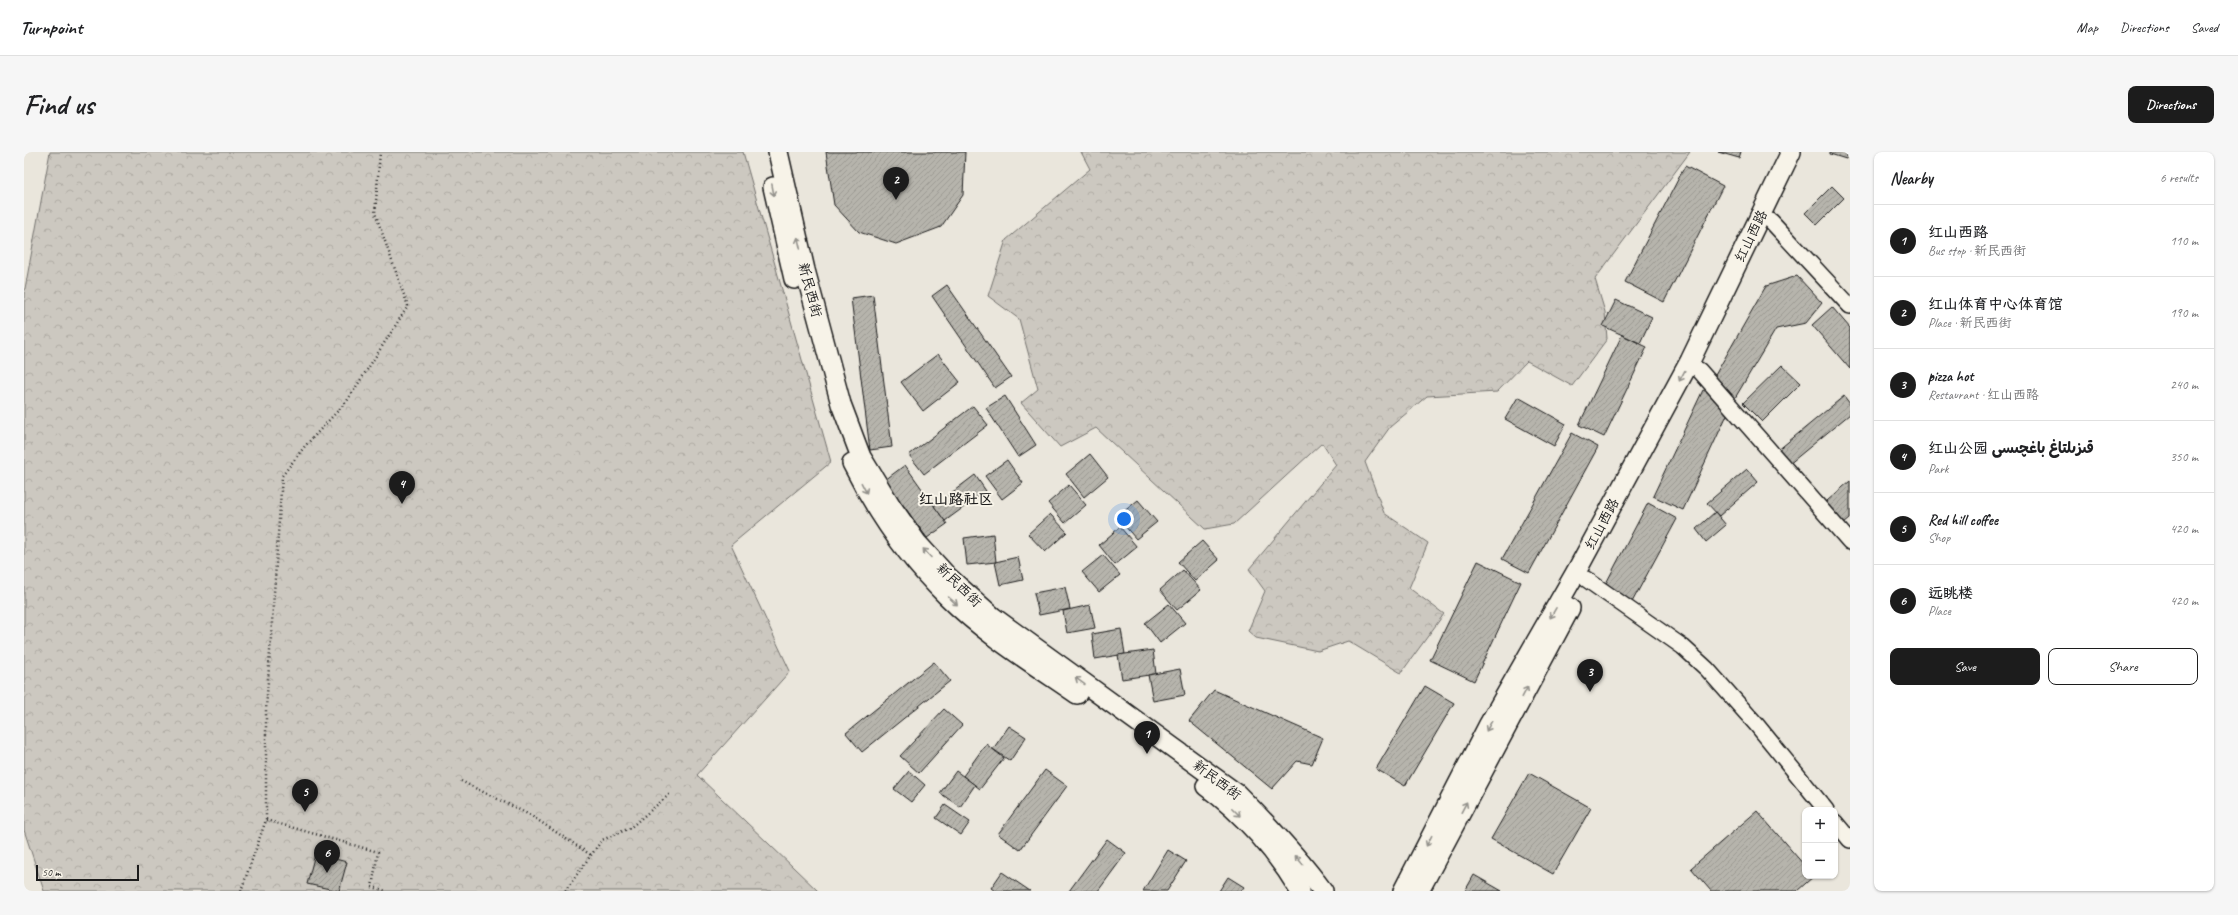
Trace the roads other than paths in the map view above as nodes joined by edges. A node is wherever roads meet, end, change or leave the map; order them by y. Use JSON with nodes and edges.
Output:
{"nodes":[{"id":1,"x":766,"y":152,"type":"edge"},
{"id":2,"x":778,"y":152,"type":"edge"},
{"id":3,"x":1792,"y":152,"type":"edge"},
{"id":4,"x":1804,"y":152,"type":"edge"},
{"id":5,"x":1771,"y":221,"type":"junction"},
{"id":6,"x":1850,"y":306,"type":"edge"},
{"id":7,"x":1699,"y":370,"type":"junction"},
{"id":8,"x":1850,"y":542,"type":"edge"},
{"id":9,"x":1586,"y":579,"type":"junction"},
{"id":10,"x":1824,"y":807,"type":"edge"},
{"id":11,"x":1838,"y":826,"type":"edge"},
{"id":12,"x":1850,"y":840,"type":"edge"},
{"id":13,"x":1300,"y":891,"type":"edge"},
{"id":14,"x":1323,"y":891,"type":"edge"},
{"id":15,"x":1403,"y":891,"type":"edge"},
{"id":16,"x":1419,"y":891,"type":"edge"}],
"edges":[{"from":1,"to":13,"type":"main road","name":"新民西街","one_way":true},
{"from":14,"to":2,"type":"main road","name":"新民西街","one_way":true},
{"from":3,"to":15,"type":"main road","name":"红山西路","one_way":true},
{"from":4,"to":5,"type":"main road","name":"红山西路"},
{"from":5,"to":6,"type":"street"},
{"from":5,"to":7,"type":"main road","name":"红山西路"},
{"from":7,"to":8,"type":"street"},
{"from":7,"to":9,"type":"main road","name":"红山西路"},
{"from":9,"to":10,"type":"street"},
{"from":16,"to":9,"type":"main road","name":"红山西路","one_way":true},
{"from":11,"to":12,"type":"street"}]}
